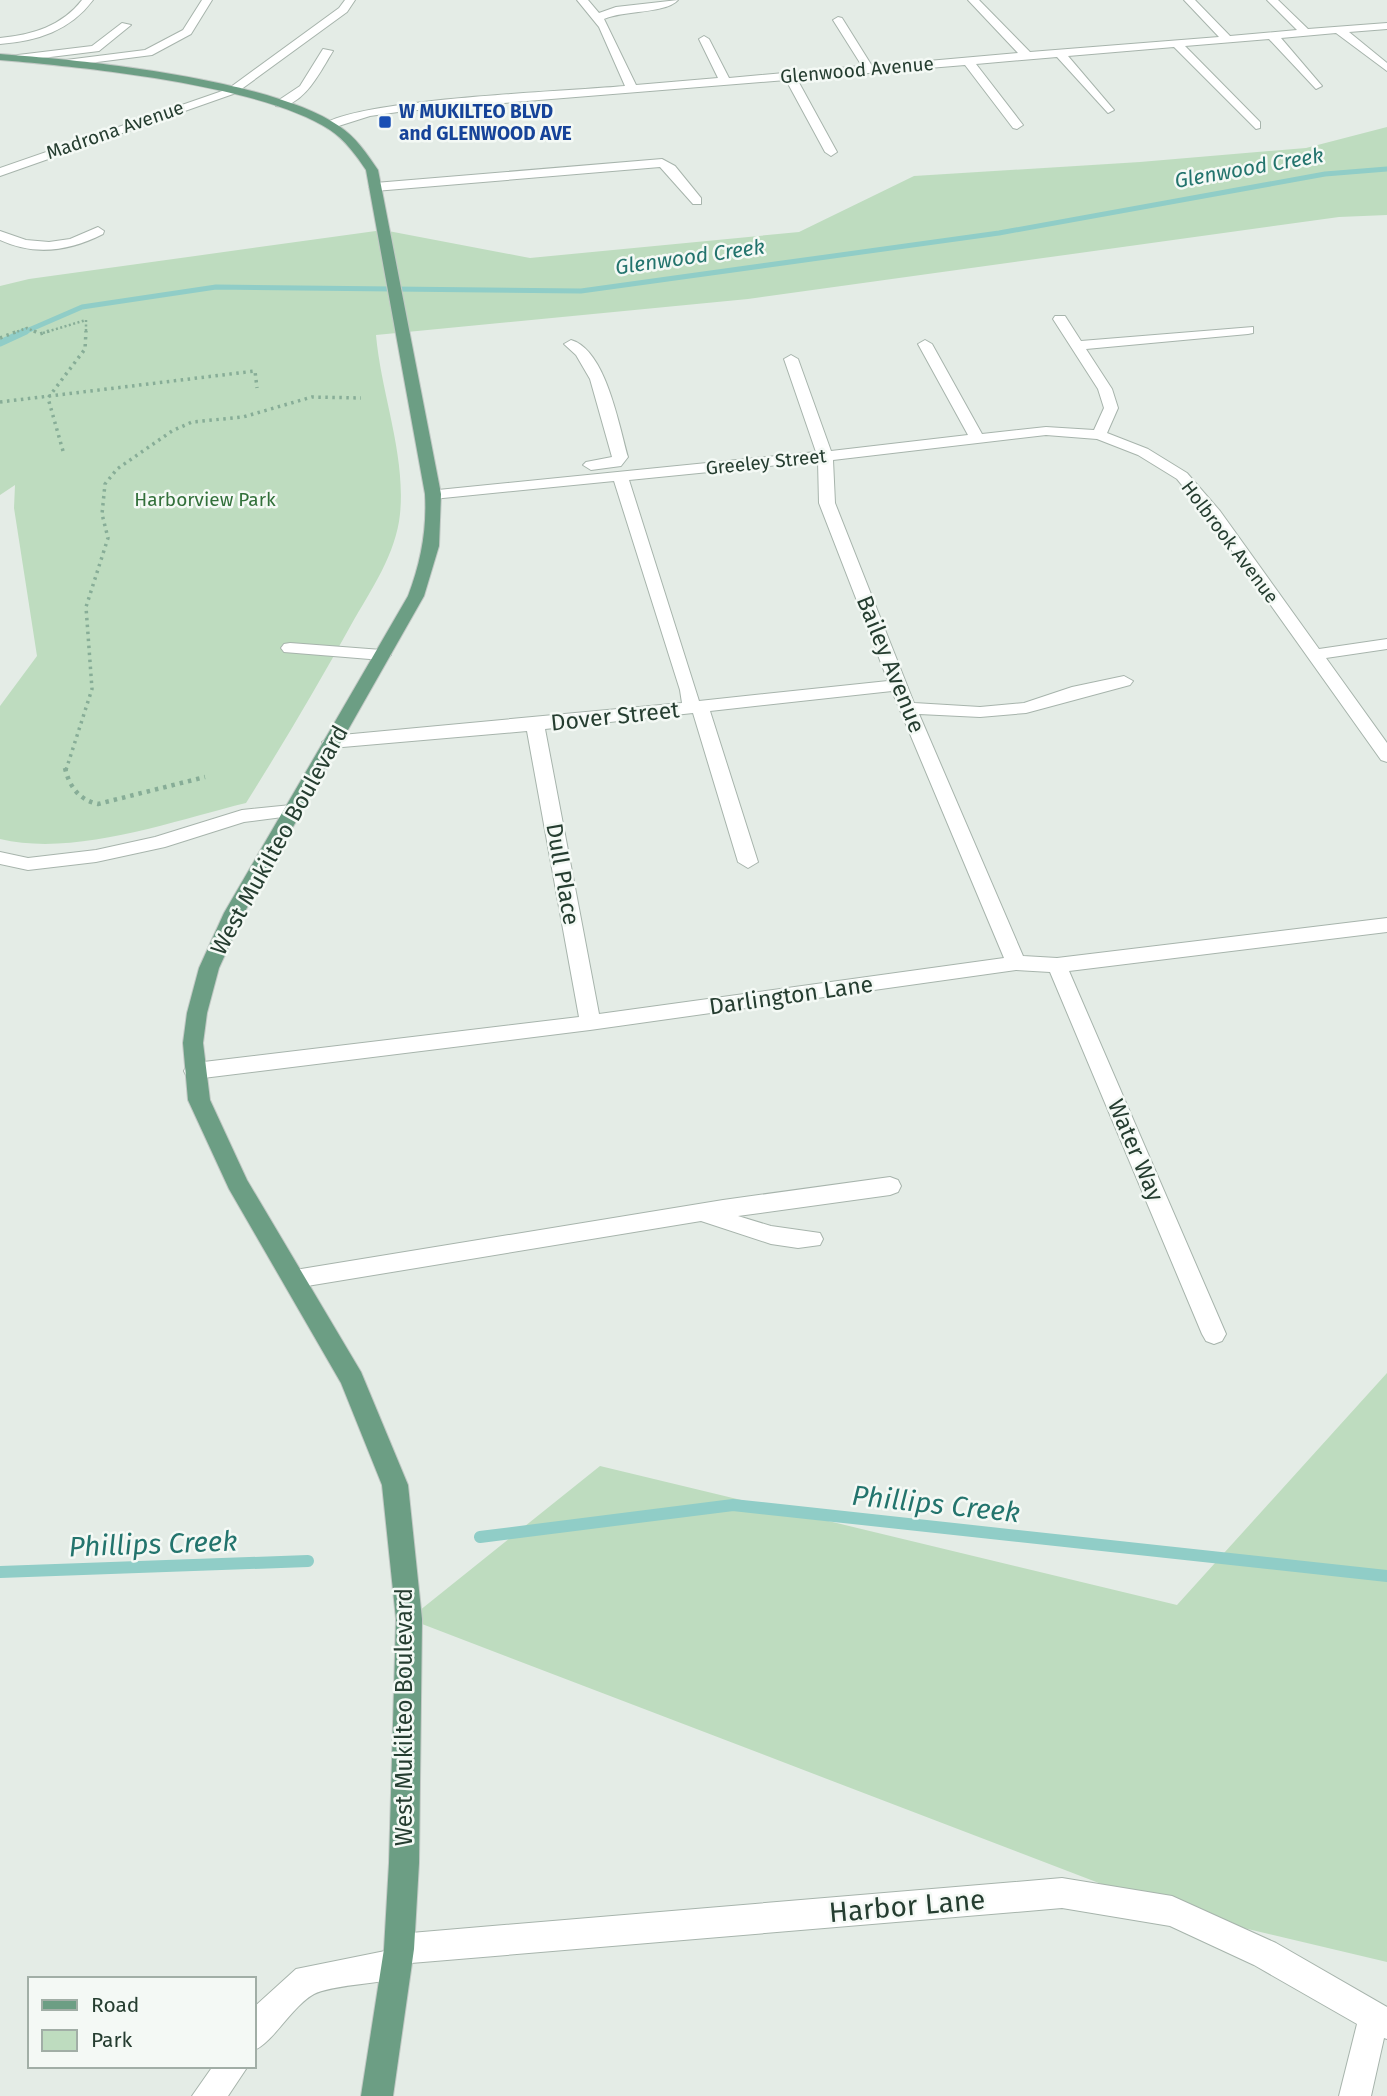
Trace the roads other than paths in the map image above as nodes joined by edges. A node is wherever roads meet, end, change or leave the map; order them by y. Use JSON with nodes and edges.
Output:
{"nodes":[{"id":1,"x":88,"y":0,"type":"edge"},
{"id":2,"x":207,"y":0,"type":"edge"},
{"id":3,"x":350,"y":0,"type":"edge"},
{"id":4,"x":582,"y":0,"type":"edge"},
{"id":5,"x":673,"y":0,"type":"edge"},
{"id":6,"x":973,"y":0,"type":"edge"},
{"id":7,"x":1189,"y":0,"type":"edge"},
{"id":8,"x":1272,"y":0,"type":"edge"},
{"id":9,"x":1290,"y":0,"type":"edge"},
{"id":10,"x":597,"y":18,"type":"junction"},
{"id":11,"x":838,"y":20,"type":"dead end"},
{"id":12,"x":126,"y":25,"type":"dead end"},
{"id":13,"x":1387,"y":26,"type":"edge"},
{"id":14,"x":1340,"y":31,"type":"junction"},
{"id":15,"x":1323,"y":33,"type":"junction"},
{"id":16,"x":1307,"y":34,"type":"junction"},
{"id":17,"x":1273,"y":37,"type":"junction"},
{"id":18,"x":704,"y":39,"type":"dead end"},
{"id":19,"x":1228,"y":40,"type":"junction"},
{"id":20,"x":0,"y":41,"type":"edge"},
{"id":21,"x":1177,"y":44,"type":"junction"},
{"id":22,"x":327,"y":51,"type":"dead end"},
{"id":23,"x":1060,"y":53,"type":"junction"},
{"id":24,"x":1027,"y":55,"type":"junction"},
{"id":25,"x":0,"y":57,"type":"edge"},
{"id":26,"x":18,"y":58,"type":"junction"},
{"id":27,"x":968,"y":61,"type":"junction"},
{"id":28,"x":65,"y":63,"type":"junction"},
{"id":29,"x":1387,"y":68,"type":"edge"},
{"id":30,"x":869,"y":69,"type":"junction"},
{"id":31,"x":789,"y":75,"type":"junction"},
{"id":32,"x":725,"y":81,"type":"junction"},
{"id":33,"x":1316,"y":86,"type":"dead end"},
{"id":34,"x":632,"y":88,"type":"junction"},
{"id":35,"x":232,"y":92,"type":"junction"},
{"id":36,"x":280,"y":104,"type":"junction"},
{"id":37,"x":1108,"y":110,"type":"dead end"},
{"id":38,"x":330,"y":125,"type":"junction"},
{"id":39,"x":1017,"y":125,"type":"dead end"},
{"id":40,"x":1256,"y":125,"type":"dead end"},
{"id":41,"x":831,"y":152,"type":"dead end"},
{"id":42,"x":0,"y":172,"type":"edge"},
{"id":43,"x":375,"y":187,"type":"junction"},
{"id":44,"x":697,"y":201,"type":"dead end"},
{"id":45,"x":97,"y":231,"type":"dead end"},
{"id":46,"x":0,"y":235,"type":"edge"},
{"id":47,"x":1060,"y":319,"type":"dead end"},
{"id":48,"x":1248,"y":330,"type":"dead end"},
{"id":49,"x":570,"y":344,"type":"dead end"},
{"id":50,"x":925,"y":344,"type":"dead end"},
{"id":51,"x":1075,"y":346,"type":"junction"},
{"id":52,"x":791,"y":359,"type":"dead end"},
{"id":53,"x":1099,"y":435,"type":"junction"},
{"id":54,"x":977,"y":439,"type":"junction"},
{"id":55,"x":825,"y":456,"type":"junction"},
{"id":56,"x":620,"y":476,"type":"junction"},
{"id":57,"x":523,"y":486,"type":"junction"},
{"id":58,"x":433,"y":494,"type":"junction"},
{"id":59,"x":1387,"y":644,"type":"edge"},
{"id":60,"x":290,"y":648,"type":"dead end"},
{"id":61,"x":1312,"y":654,"type":"junction"},
{"id":62,"x":382,"y":655,"type":"junction"},
{"id":63,"x":1124,"y":681,"type":"dead end"},
{"id":64,"x":898,"y":685,"type":"junction"},
{"id":65,"x":696,"y":707,"type":"junction"},
{"id":66,"x":908,"y":708,"type":"junction"},
{"id":67,"x":535,"y":724,"type":"junction"},
{"id":68,"x":331,"y":742,"type":"junction"},
{"id":69,"x":1387,"y":756,"type":"edge"},
{"id":70,"x":291,"y":811,"type":"junction"},
{"id":71,"x":0,"y":858,"type":"edge"},
{"id":72,"x":748,"y":862,"type":"dead end"},
{"id":73,"x":1387,"y":925,"type":"edge"},
{"id":74,"x":1016,"y":963,"type":"junction"},
{"id":75,"x":1057,"y":965,"type":"junction"},
{"id":76,"x":590,"y":1023,"type":"junction"},
{"id":77,"x":195,"y":1070,"type":"junction"},
{"id":78,"x":890,"y":1186,"type":"dead end"},
{"id":79,"x":701,"y":1212,"type":"junction"},
{"id":80,"x":811,"y":1238,"type":"dead end"},
{"id":81,"x":295,"y":1279,"type":"junction"},
{"id":82,"x":1214,"y":1334,"type":"dead end"},
{"id":83,"x":398,"y":1956,"type":"junction"},
{"id":84,"x":1381,"y":2020,"type":"edge"},
{"id":85,"x":256,"y":2032,"type":"edge"},
{"id":86,"x":231,"y":2068,"type":"edge"},
{"id":87,"x":208,"y":2096,"type":"edge"},
{"id":88,"x":377,"y":2096,"type":"edge"},
{"id":89,"x":1354,"y":2096,"type":"edge"}],
"edges":[{"from":1,"to":20,"type":"street"},
{"from":2,"to":28,"type":"street"},
{"from":3,"to":35,"type":"street","name":"Madrona Avenue"},
{"from":4,"to":10,"type":"street"},
{"from":5,"to":10,"type":"street"},
{"from":6,"to":24,"type":"street"},
{"from":7,"to":19,"type":"street"},
{"from":8,"to":16,"type":"street"},
{"from":9,"to":15,"type":"street"},
{"from":10,"to":34,"type":"street"},
{"from":11,"to":30,"type":"street"},
{"from":12,"to":26,"type":"street"},
{"from":13,"to":14,"type":"street","name":"Glenwood Avenue"},
{"from":14,"to":15,"type":"street","name":"Glenwood Avenue"},
{"from":14,"to":29,"type":"street"},
{"from":15,"to":16,"type":"street","name":"Glenwood Avenue"},
{"from":16,"to":17,"type":"street","name":"Glenwood Avenue"},
{"from":17,"to":19,"type":"street","name":"Glenwood Avenue"},
{"from":17,"to":33,"type":"street"},
{"from":18,"to":32,"type":"street"},
{"from":19,"to":21,"type":"street","name":"Glenwood Avenue"},
{"from":21,"to":23,"type":"street","name":"Glenwood Avenue"},
{"from":21,"to":40,"type":"street"},
{"from":22,"to":36,"type":"street"},
{"from":23,"to":24,"type":"street","name":"Glenwood Avenue"},
{"from":23,"to":37,"type":"street"},
{"from":24,"to":27,"type":"street","name":"Glenwood Avenue"},
{"from":25,"to":26,"type":"main road","name":"West Mukilteo Boulevard"},
{"from":26,"to":28,"type":"main road","name":"West Mukilteo Boulevard"},
{"from":27,"to":30,"type":"street","name":"Glenwood Avenue"},
{"from":27,"to":39,"type":"street"},
{"from":28,"to":35,"type":"main road","name":"West Mukilteo Boulevard"},
{"from":30,"to":31,"type":"street","name":"Glenwood Avenue"},
{"from":31,"to":32,"type":"street","name":"Glenwood Avenue"},
{"from":31,"to":41,"type":"street"},
{"from":32,"to":34,"type":"street","name":"Glenwood Avenue"},
{"from":34,"to":38,"type":"street","name":"Glenwood Avenue"},
{"from":35,"to":36,"type":"main road","name":"West Mukilteo Boulevard"},
{"from":35,"to":42,"type":"street","name":"Madrona Avenue"},
{"from":36,"to":38,"type":"main road","name":"West Mukilteo Boulevard"},
{"from":38,"to":43,"type":"main road","name":"West Mukilteo Boulevard"},
{"from":43,"to":44,"type":"street"},
{"from":43,"to":58,"type":"main road","name":"West Mukilteo Boulevard"},
{"from":45,"to":46,"type":"street"},
{"from":47,"to":51,"type":"street"},
{"from":48,"to":51,"type":"street"},
{"from":49,"to":57,"type":"street"},
{"from":50,"to":54,"type":"street"},
{"from":51,"to":53,"type":"street"},
{"from":52,"to":55,"type":"street","name":"Bailey Avenue"},
{"from":53,"to":54,"type":"street","name":"Greeley Street"},
{"from":53,"to":61,"type":"street","name":"Holbrook Avenue"},
{"from":54,"to":55,"type":"street","name":"Greeley Street"},
{"from":55,"to":56,"type":"street","name":"Greeley Street"},
{"from":55,"to":64,"type":"street","name":"Bailey Avenue"},
{"from":56,"to":57,"type":"street","name":"Greeley Street"},
{"from":56,"to":65,"type":"street"},
{"from":57,"to":58,"type":"street","name":"Greeley Street"},
{"from":58,"to":62,"type":"main road","name":"West Mukilteo Boulevard"},
{"from":59,"to":61,"type":"street"},
{"from":60,"to":62,"type":"street"},
{"from":61,"to":69,"type":"street","name":"Holbrook Avenue"},
{"from":62,"to":68,"type":"main road","name":"West Mukilteo Boulevard"},
{"from":63,"to":66,"type":"street"},
{"from":64,"to":65,"type":"street","name":"Dover Street"},
{"from":64,"to":66,"type":"street","name":"Bailey Avenue"},
{"from":65,"to":67,"type":"street","name":"Dover Street"},
{"from":65,"to":72,"type":"street"},
{"from":66,"to":74,"type":"street","name":"Bailey Avenue"},
{"from":67,"to":68,"type":"street","name":"Dover Street"},
{"from":67,"to":76,"type":"street","name":"Dull Place"},
{"from":68,"to":70,"type":"main road","name":"West Mukilteo Boulevard"},
{"from":70,"to":71,"type":"street"},
{"from":70,"to":77,"type":"main road","name":"West Mukilteo Boulevard"},
{"from":73,"to":75,"type":"street","name":"Darlington Lane"},
{"from":74,"to":75,"type":"street","name":"Darlington Lane"},
{"from":74,"to":76,"type":"street","name":"Darlington Lane"},
{"from":75,"to":82,"type":"street","name":"Water Way"},
{"from":76,"to":77,"type":"street","name":"Darlington Lane"},
{"from":77,"to":81,"type":"main road","name":"West Mukilteo Boulevard"},
{"from":78,"to":79,"type":"street"},
{"from":79,"to":80,"type":"street"},
{"from":79,"to":81,"type":"street"},
{"from":81,"to":83,"type":"main road","name":"West Mukilteo Boulevard"},
{"from":83,"to":84,"type":"street","name":"Harbor Lane"},
{"from":83,"to":85,"type":"street","name":"Harbor Lane"},
{"from":83,"to":88,"type":"main road","name":"West Mukilteo Boulevard"},
{"from":84,"to":89,"type":"street"},
{"from":86,"to":87,"type":"street"}]}
